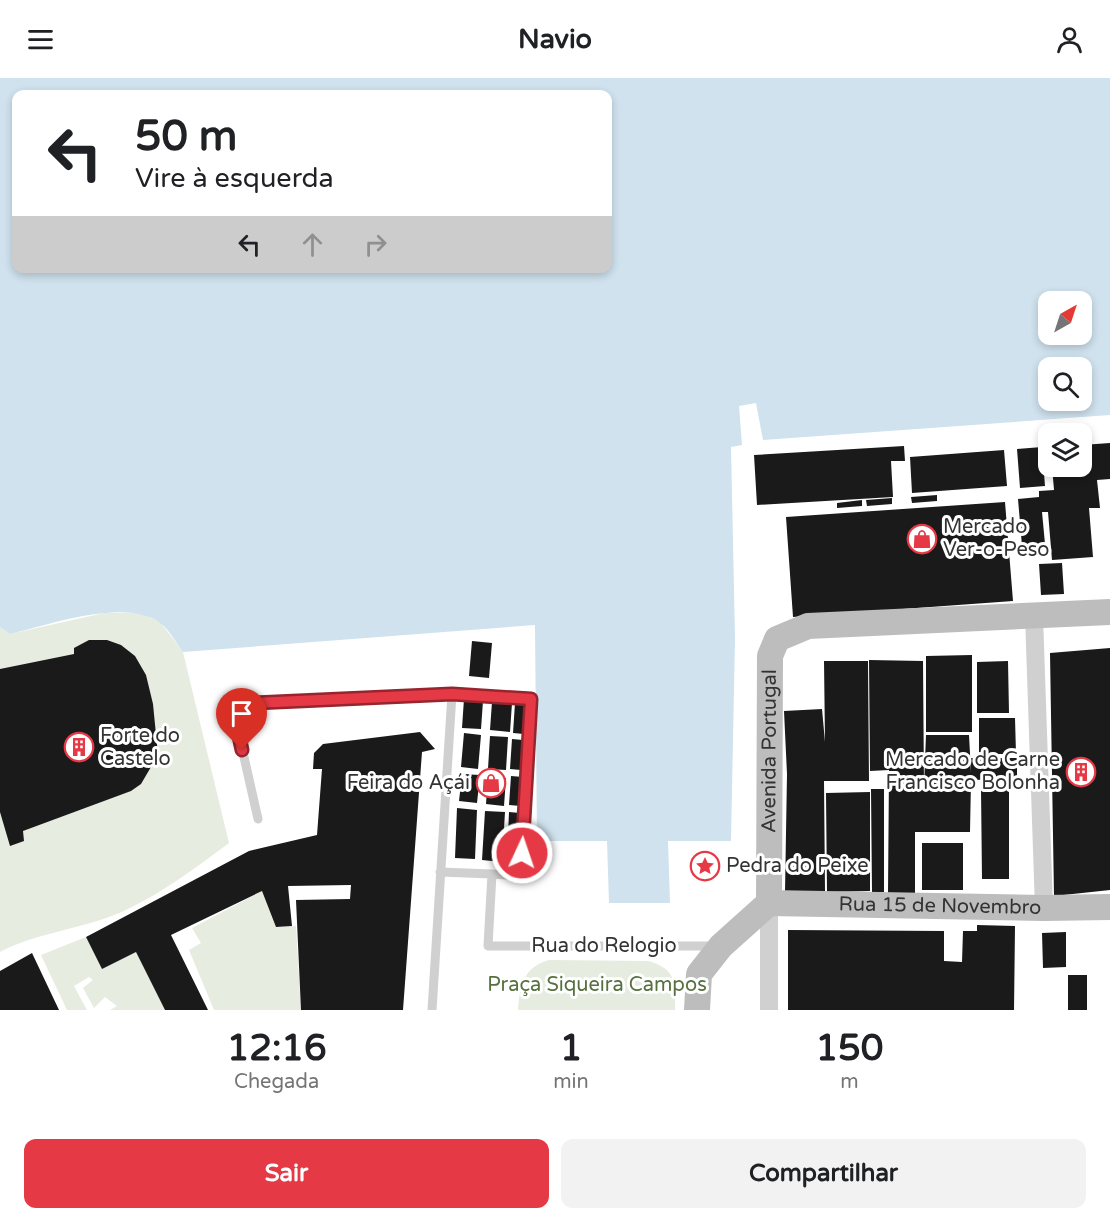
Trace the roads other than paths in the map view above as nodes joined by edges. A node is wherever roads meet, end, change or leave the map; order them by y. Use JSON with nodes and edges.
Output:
{"nodes":[{"id":1,"x":1110,"y":612,"type":"edge"},
{"id":2,"x":1034,"y":616,"type":"junction"},
{"id":3,"x":452,"y":694,"type":"junction"},
{"id":4,"x":258,"y":819,"type":"dead end"},
{"id":5,"x":440,"y":872,"type":"junction"},
{"id":6,"x":492,"y":874,"type":"junction"},
{"id":7,"x":769,"y":903,"type":"junction"},
{"id":8,"x":1110,"y":907,"type":"edge"},
{"id":9,"x":1044,"y":909,"type":"junction"},
{"id":10,"x":720,"y":946,"type":"junction"},
{"id":11,"x":432,"y":1010,"type":"edge"},
{"id":12,"x":697,"y":1010,"type":"edge"},
{"id":13,"x":769,"y":1010,"type":"edge"}],
"edges":[{"from":1,"to":2,"type":"main road"},
{"from":2,"to":7,"type":"main road","name":"Avenida Portugal"},
{"from":2,"to":9,"type":"street"},
{"from":3,"to":4,"type":"lane"},
{"from":3,"to":5,"type":"lane"},
{"from":3,"to":6,"type":"lane"},
{"from":5,"to":6,"type":"lane"},
{"from":5,"to":11,"type":"lane"},
{"from":6,"to":10,"type":"lane","name":"Rua do Relogio"},
{"from":7,"to":9,"type":"main road","name":"Rua 15 de Novembro"},
{"from":7,"to":10,"type":"main road"},
{"from":7,"to":13,"type":"street","name":"Avenida Portugal"},
{"from":8,"to":9,"type":"main road","name":"Rua 15 de Novembro"},
{"from":10,"to":12,"type":"main road"}]}
